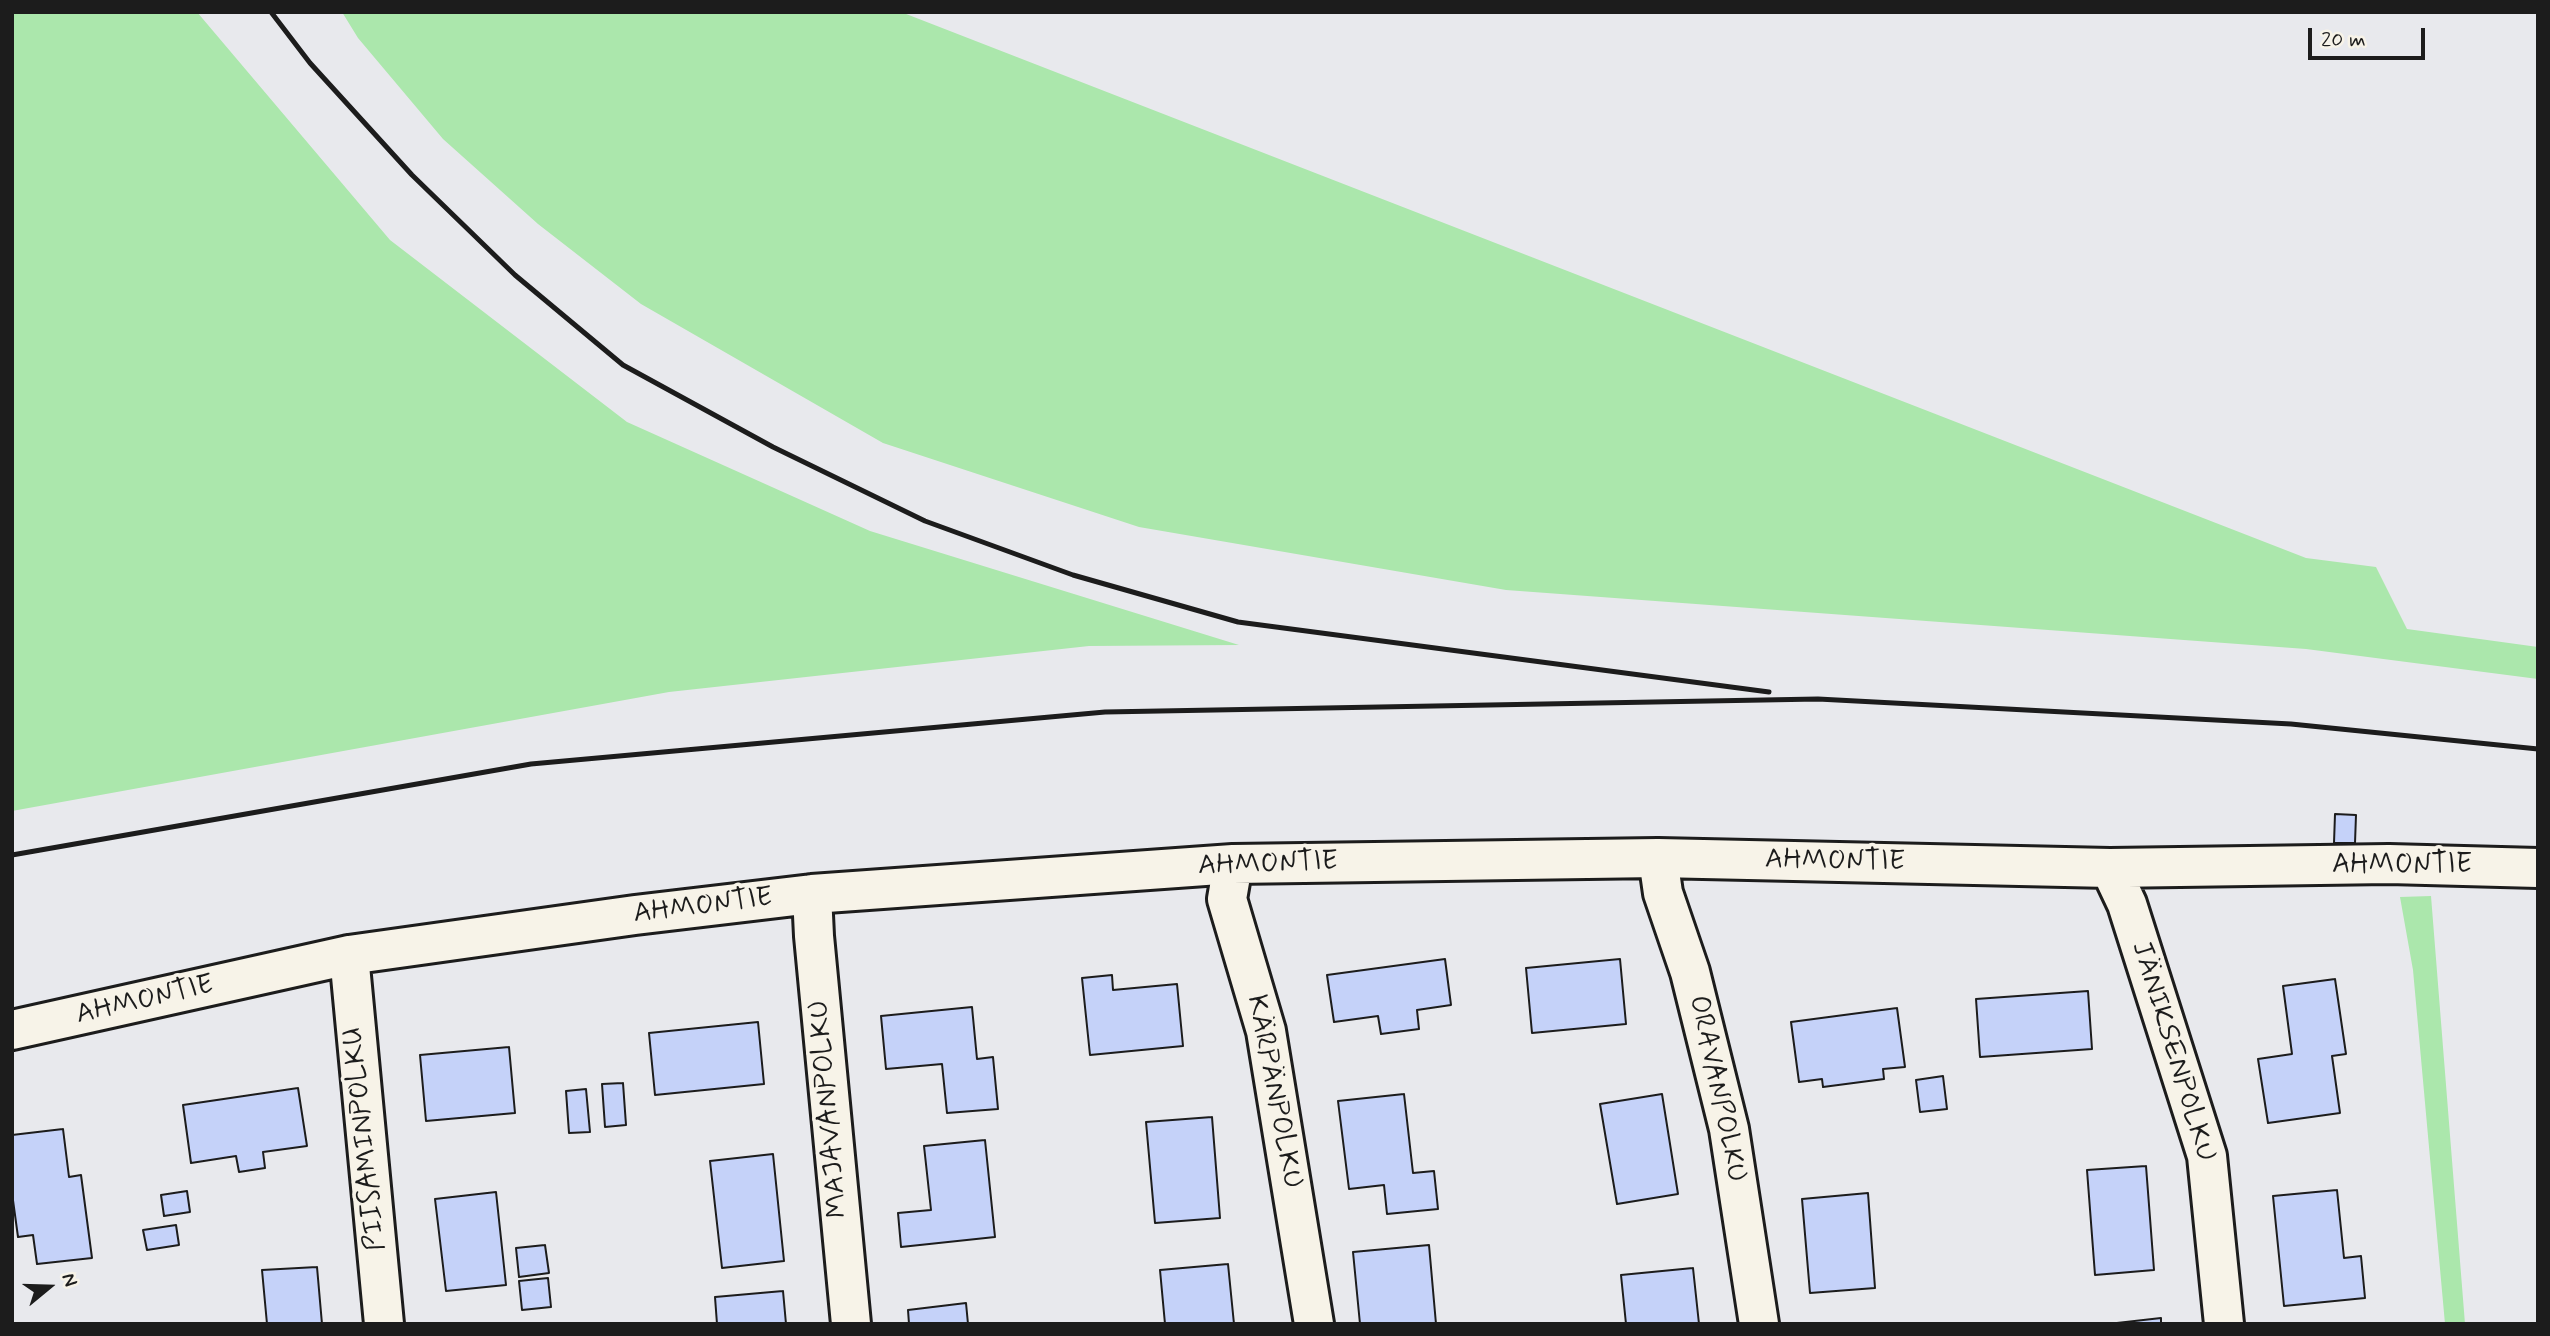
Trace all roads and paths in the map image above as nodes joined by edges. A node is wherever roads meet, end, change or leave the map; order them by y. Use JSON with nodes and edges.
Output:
{"nodes":[{"id":1,"x":1658,"y":858,"type":"junction"},
{"id":2,"x":1233,"y":864,"type":"junction"},
{"id":3,"x":2538,"y":867,"type":"edge"},
{"id":4,"x":2110,"y":868,"type":"junction"},
{"id":5,"x":812,"y":894,"type":"junction"},
{"id":6,"x":349,"y":955,"type":"junction"},
{"id":7,"x":12,"y":1030,"type":"edge"},
{"id":8,"x":384,"y":1324,"type":"edge"},
{"id":9,"x":851,"y":1324,"type":"edge"},
{"id":10,"x":1314,"y":1324,"type":"edge"},
{"id":11,"x":1759,"y":1324,"type":"edge"},
{"id":12,"x":2224,"y":1324,"type":"edge"}],
"edges":[{"from":1,"to":2,"type":"street","name":"AHMONTIE"},
{"from":1,"to":4,"type":"street","name":"AHMONTIE"},
{"from":1,"to":11,"type":"street","name":"ORAVANPOLKU"},
{"from":2,"to":5,"type":"street","name":"AHMONTIE"},
{"from":2,"to":10,"type":"street","name":"KÄRPÄNPOLKU"},
{"from":3,"to":4,"type":"street","name":"AHMONTIE"},
{"from":4,"to":12,"type":"street","name":"JÄNIKSENPOLKU"},
{"from":5,"to":6,"type":"street","name":"AHMONTIE"},
{"from":5,"to":9,"type":"street","name":"MAJAVANPOLKU"},
{"from":6,"to":7,"type":"street","name":"AHMONTIE"},
{"from":6,"to":8,"type":"street","name":"PIISAMINPOLKU"}]}
